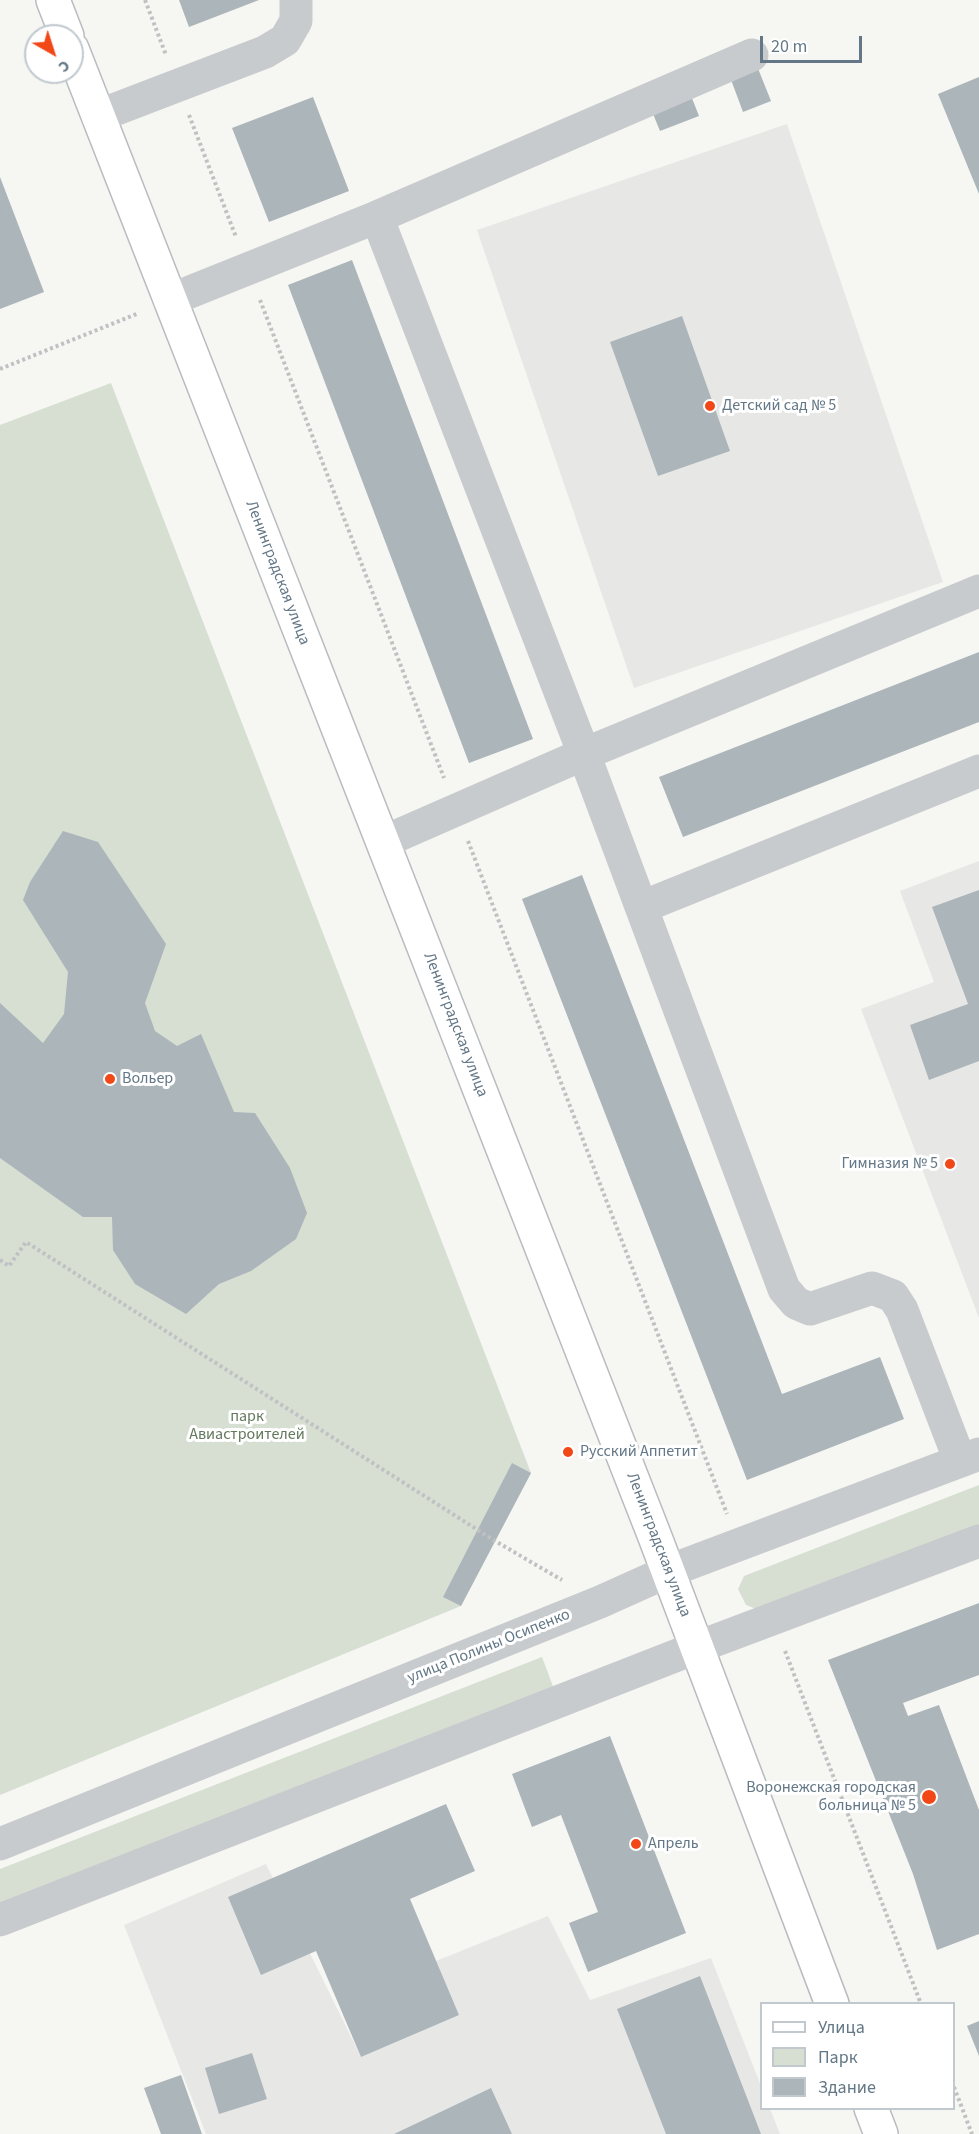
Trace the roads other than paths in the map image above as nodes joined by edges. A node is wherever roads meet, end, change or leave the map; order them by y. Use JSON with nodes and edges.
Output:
{"nodes":[{"id":1,"x":53,"y":0,"type":"edge"},
{"id":2,"x":296,"y":0,"type":"edge"},
{"id":3,"x":62,"y":24,"type":"edge"},
{"id":4,"x":752,"y":55,"type":"dead end"},
{"id":5,"x":84,"y":80,"type":"edge"},
{"id":6,"x":98,"y":116,"type":"junction"},
{"id":7,"x":377,"y":217,"type":"junction"},
{"id":8,"x":170,"y":300,"type":"junction"},
{"id":9,"x":979,"y":591,"type":"edge"},
{"id":10,"x":584,"y":754,"type":"junction"},
{"id":11,"x":979,"y":771,"type":"edge"},
{"id":12,"x":383,"y":842,"type":"junction"},
{"id":13,"x":642,"y":907,"type":"junction"},
{"id":14,"x":970,"y":1458,"type":"edge"},
{"id":15,"x":979,"y":1541,"type":"edge"},
{"id":16,"x":669,"y":1572,"type":"junction"},
{"id":17,"x":698,"y":1647,"type":"junction"},
{"id":18,"x":0,"y":1844,"type":"edge"},
{"id":19,"x":0,"y":1920,"type":"edge"},
{"id":20,"x":831,"y":2002,"type":"edge"},
{"id":21,"x":871,"y":2110,"type":"edge"},
{"id":22,"x":881,"y":2134,"type":"edge"}],
"edges":[{"from":1,"to":3,"type":"main road"},
{"from":2,"to":6,"type":"street"},
{"from":4,"to":7,"type":"street"},
{"from":5,"to":6,"type":"main road","name":"Ленинградская улица"},
{"from":6,"to":8,"type":"main road","name":"Ленинградская улица"},
{"from":7,"to":8,"type":"street"},
{"from":7,"to":10,"type":"street"},
{"from":8,"to":12,"type":"main road","name":"Ленинградская улица"},
{"from":9,"to":10,"type":"street"},
{"from":10,"to":12,"type":"street"},
{"from":10,"to":13,"type":"street"},
{"from":11,"to":13,"type":"street"},
{"from":12,"to":16,"type":"main road","name":"Ленинградская улица"},
{"from":13,"to":14,"type":"street"},
{"from":14,"to":16,"type":"street","name":"улица Полины Осипенко"},
{"from":15,"to":17,"type":"street"},
{"from":16,"to":17,"type":"main road","name":"Ленинградская улица"},
{"from":16,"to":18,"type":"street","name":"улица Полины Осипенко"},
{"from":17,"to":19,"type":"street"},
{"from":17,"to":20,"type":"main road","name":"Ленинградская улица"},
{"from":21,"to":22,"type":"main road"}]}
